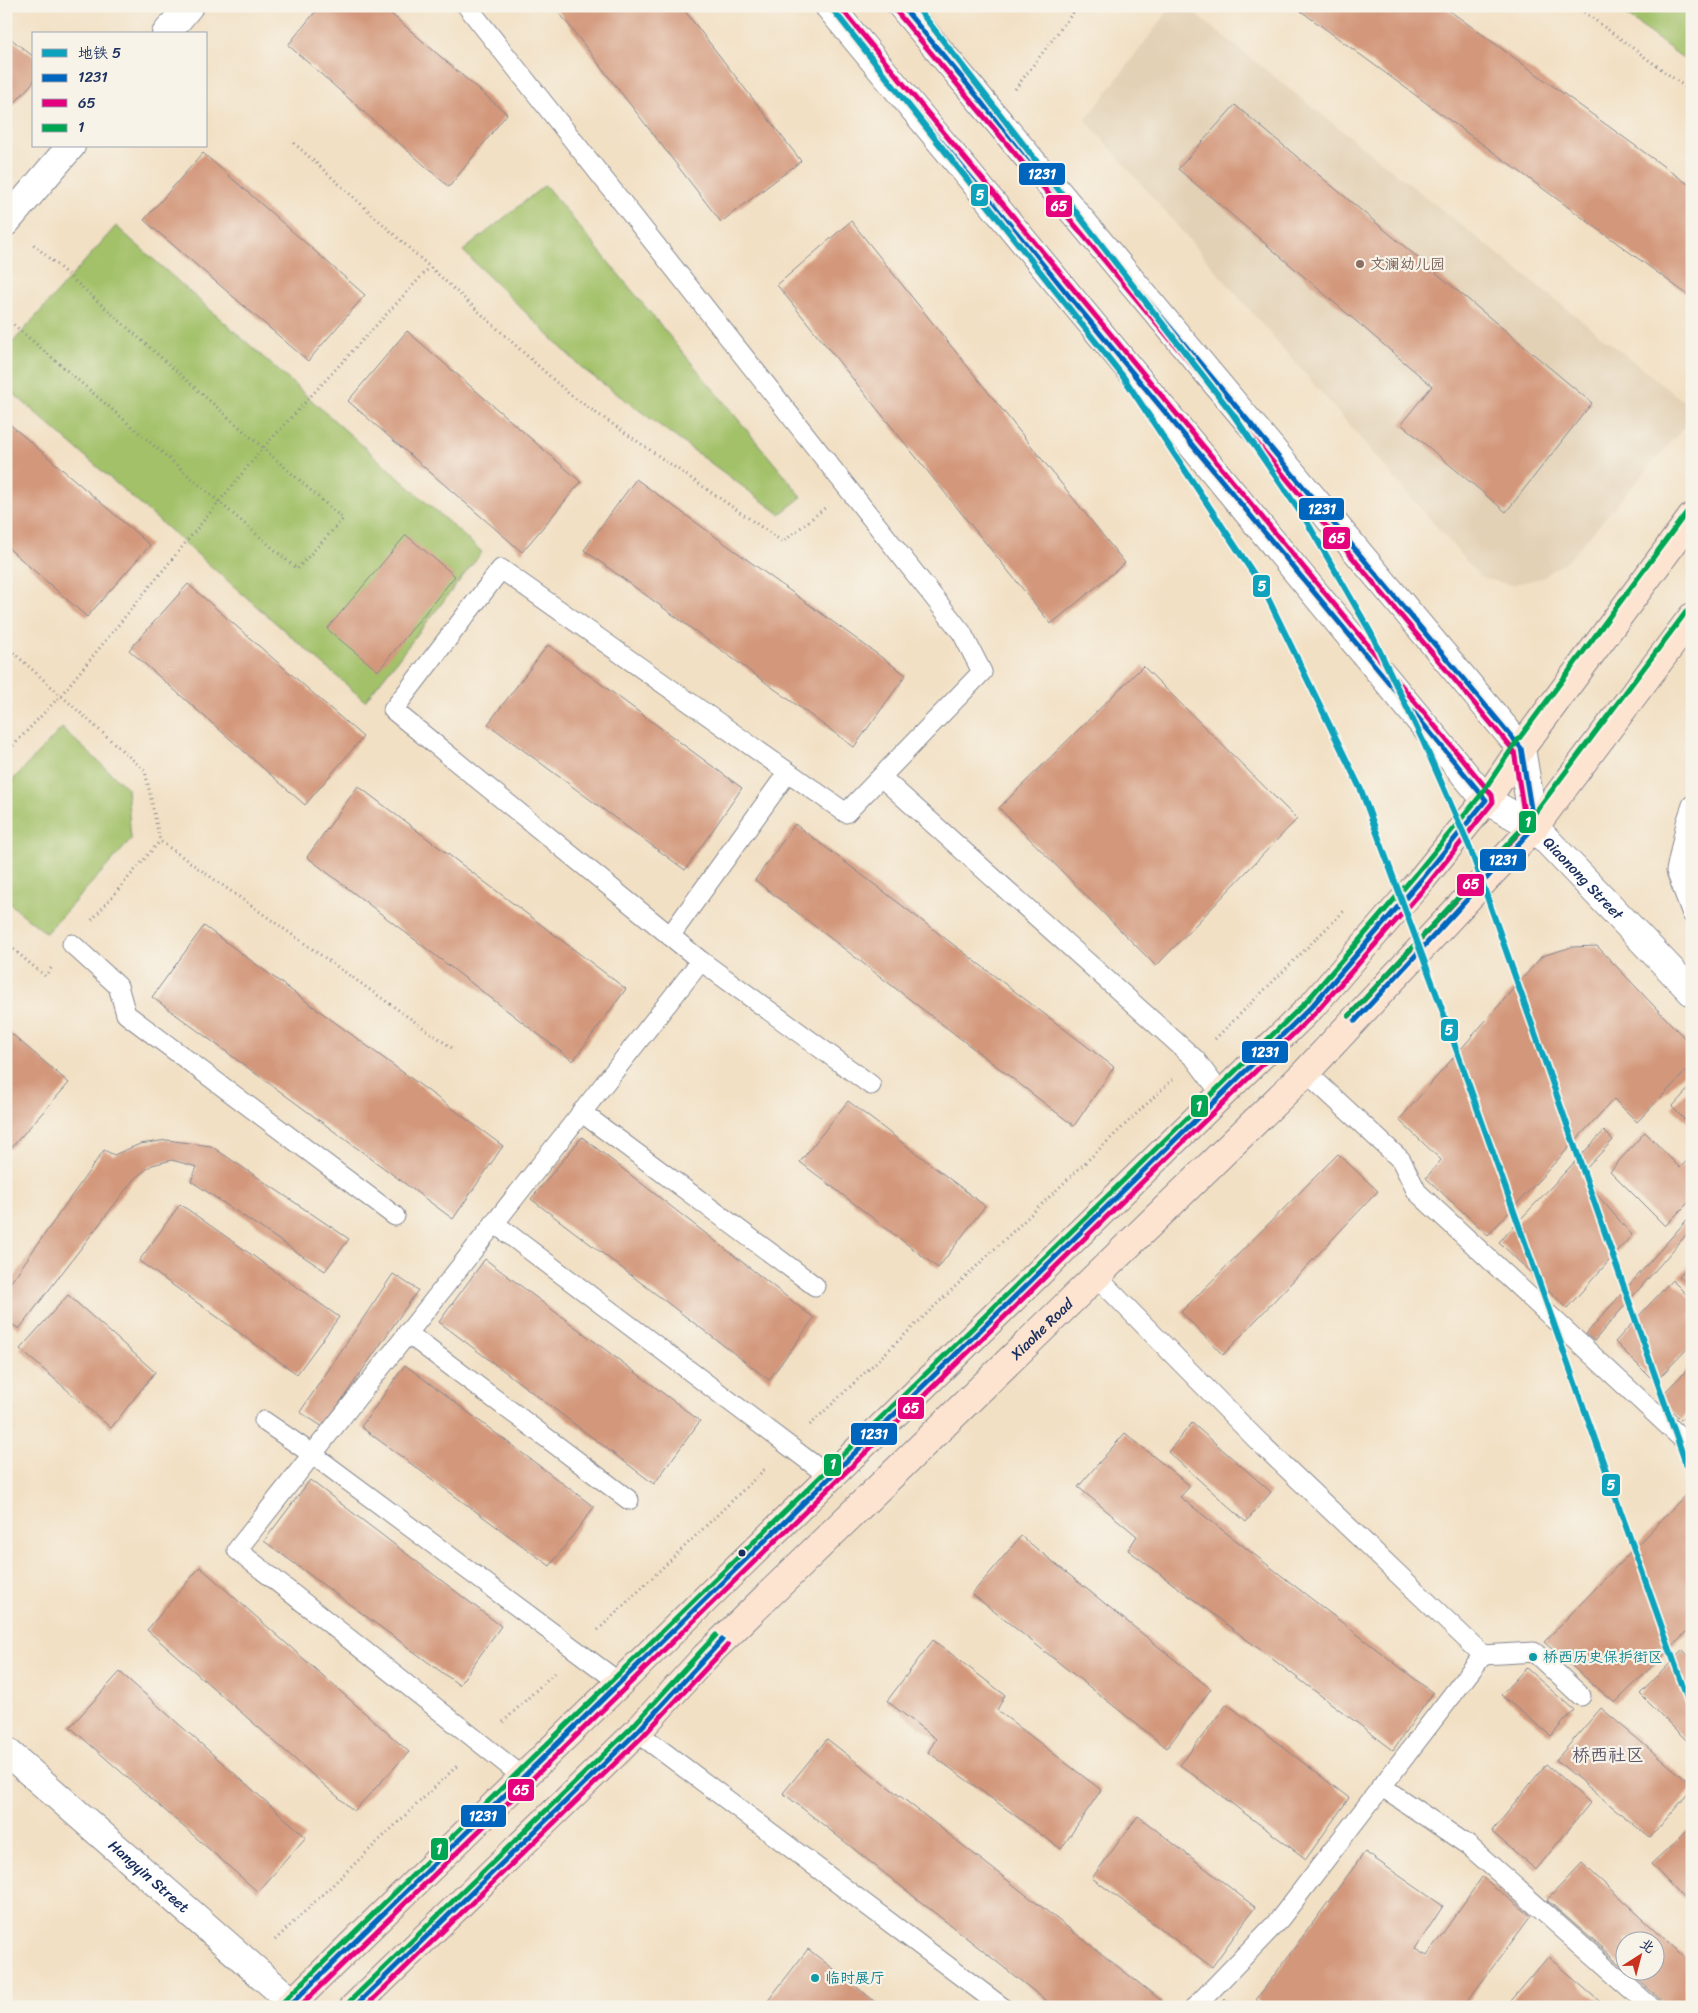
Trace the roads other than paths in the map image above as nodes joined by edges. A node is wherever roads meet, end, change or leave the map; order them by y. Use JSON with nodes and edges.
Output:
{"nodes":[{"id":1,"x":189,"y":6,"type":"edge"},
{"id":2,"x":467,"y":6,"type":"edge"},
{"id":3,"x":829,"y":6,"type":"edge"},
{"id":4,"x":902,"y":6,"type":"edge"},
{"id":5,"x":168,"y":32,"type":"edge"},
{"id":6,"x":68,"y":148,"type":"edge"},
{"id":7,"x":7,"y":222,"type":"edge"},
{"id":8,"x":1692,"y":517,"type":"edge"},
{"id":9,"x":1692,"y":618,"type":"edge"},
{"id":10,"x":1521,"y":748,"type":"junction"},
{"id":11,"x":788,"y":772,"type":"junction"},
{"id":12,"x":881,"y":777,"type":"junction"},
{"id":13,"x":1486,"y":800,"type":"junction"},
{"id":14,"x":1692,"y":806,"type":"edge"},
{"id":15,"x":1534,"y":827,"type":"junction"},
{"id":16,"x":1692,"y":914,"type":"edge"},
{"id":17,"x":670,"y":936,"type":"junction"},
{"id":18,"x":72,"y":944,"type":"road end"},
{"id":19,"x":701,"y":961,"type":"junction"},
{"id":20,"x":1692,"y":992,"type":"edge"},
{"id":21,"x":1306,"y":1072,"type":"junction"},
{"id":22,"x":870,"y":1085,"type":"dead end"},
{"id":23,"x":1222,"y":1095,"type":"junction"},
{"id":24,"x":581,"y":1112,"type":"junction"},
{"id":25,"x":395,"y":1216,"type":"dead end"},
{"id":26,"x":494,"y":1223,"type":"junction"},
{"id":27,"x":1096,"y":1275,"type":"junction"},
{"id":28,"x":815,"y":1286,"type":"dead end"},
{"id":29,"x":407,"y":1333,"type":"junction"},
{"id":30,"x":264,"y":1421,"type":"dead end"},
{"id":31,"x":1692,"y":1448,"type":"edge"},
{"id":32,"x":312,"y":1454,"type":"junction"},
{"id":33,"x":830,"y":1477,"type":"junction"},
{"id":34,"x":628,"y":1500,"type":"dead end"},
{"id":35,"x":1483,"y":1655,"type":"junction"},
{"id":36,"x":620,"y":1683,"type":"junction"},
{"id":37,"x":1581,"y":1696,"type":"dead end"},
{"id":38,"x":637,"y":1732,"type":"junction"},
{"id":39,"x":6,"y":1751,"type":"edge"},
{"id":40,"x":523,"y":1777,"type":"junction"},
{"id":41,"x":1382,"y":1786,"type":"junction"},
{"id":42,"x":290,"y":2005,"type":"edge"},
{"id":43,"x":354,"y":2007,"type":"edge"},
{"id":44,"x":1002,"y":2007,"type":"edge"},
{"id":45,"x":1195,"y":2007,"type":"edge"},
{"id":46,"x":1651,"y":2007,"type":"edge"}],
"edges":[{"from":1,"to":5,"type":"street"},
{"from":2,"to":12,"type":"lane"},
{"from":3,"to":13,"type":"street"},
{"from":4,"to":10,"type":"street"},
{"from":6,"to":7,"type":"street"},
{"from":8,"to":10,"type":"main road"},
{"from":9,"to":15,"type":"main road","name":"Xiaohe Road"},
{"from":10,"to":13,"type":"main road"},
{"from":10,"to":15,"type":"street","name":"Qiaonong Street"},
{"from":11,"to":12,"type":"lane"},
{"from":11,"to":17,"type":"lane"},
{"from":11,"to":17,"type":"lane"},
{"from":12,"to":23,"type":"lane"},
{"from":13,"to":15,"type":"street"},
{"from":13,"to":23,"type":"main road"},
{"from":14,"to":16,"type":"lane"},
{"from":15,"to":20,"type":"street","name":"Qiaonong Street"},
{"from":15,"to":21,"type":"main road","name":"Xiaohe Road"},
{"from":17,"to":19,"type":"lane"},
{"from":18,"to":25,"type":"lane"},
{"from":19,"to":22,"type":"lane"},
{"from":19,"to":24,"type":"lane"},
{"from":21,"to":27,"type":"main road","name":"Xiaohe Road"},
{"from":21,"to":31,"type":"lane"},
{"from":23,"to":33,"type":"main road"},
{"from":24,"to":26,"type":"lane"},
{"from":24,"to":28,"type":"lane"},
{"from":26,"to":29,"type":"lane"},
{"from":26,"to":33,"type":"lane"},
{"from":27,"to":35,"type":"lane"},
{"from":27,"to":38,"type":"main road","name":"Xiaohe Road"},
{"from":29,"to":32,"type":"lane"},
{"from":29,"to":34,"type":"lane"},
{"from":30,"to":32,"type":"lane"},
{"from":32,"to":36,"type":"lane"},
{"from":32,"to":40,"type":"lane"},
{"from":33,"to":36,"type":"main road"},
{"from":35,"to":37,"type":"lane"},
{"from":35,"to":41,"type":"lane"},
{"from":36,"to":40,"type":"main road"},
{"from":38,"to":43,"type":"main road","name":"Xiaohe Road"},
{"from":38,"to":44,"type":"lane"},
{"from":39,"to":42,"type":"street","name":"Hangyin Street"},
{"from":40,"to":42,"type":"main road"},
{"from":41,"to":45,"type":"lane"},
{"from":41,"to":46,"type":"lane"}]}
